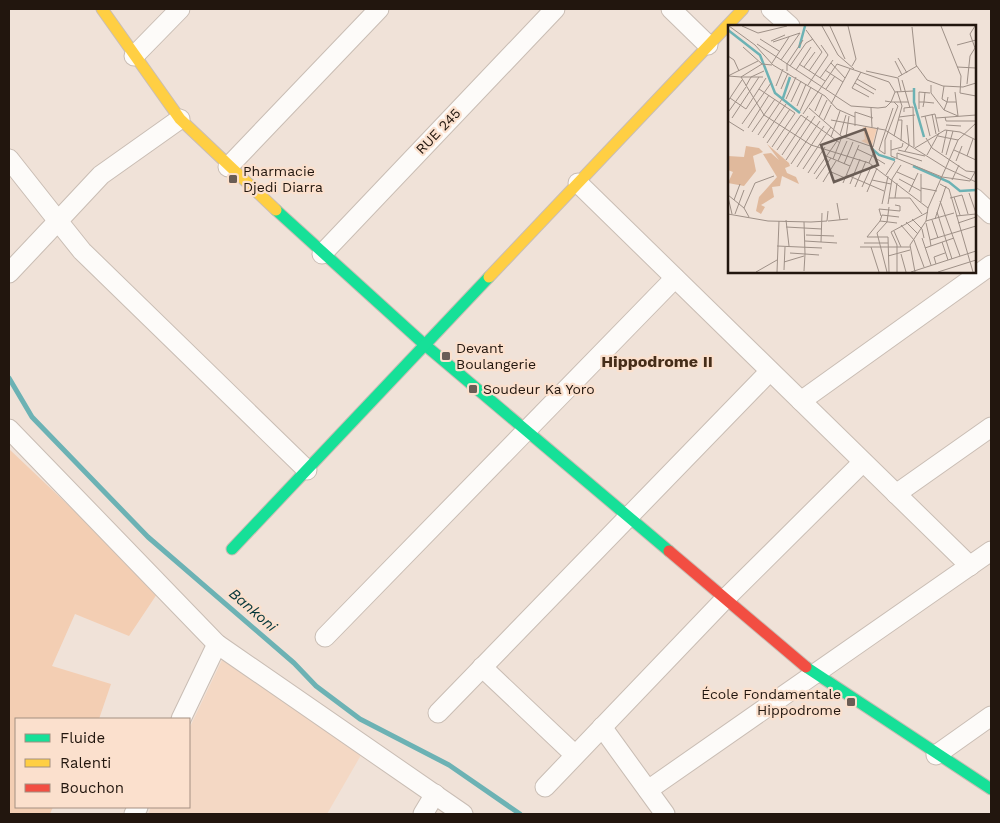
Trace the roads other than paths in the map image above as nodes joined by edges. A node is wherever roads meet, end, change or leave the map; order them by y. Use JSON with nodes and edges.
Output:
{"nodes":[{"id":1,"x":102,"y":9,"type":"edge"},
{"id":2,"x":180,"y":9,"type":"edge"},
{"id":3,"x":379,"y":9,"type":"edge"},
{"id":4,"x":554,"y":9,"type":"edge"},
{"id":5,"x":671,"y":9,"type":"edge"},
{"id":6,"x":742,"y":9,"type":"edge"},
{"id":7,"x":772,"y":9,"type":"edge"},
{"id":8,"x":789,"y":25,"type":"edge"},
{"id":9,"x":708,"y":45,"type":"junction"},
{"id":10,"x":134,"y":56,"type":"junction"},
{"id":11,"x":180,"y":119,"type":"junction"},
{"id":12,"x":9,"y":159,"type":"edge"},
{"id":13,"x":228,"y":167,"type":"junction"},
{"id":14,"x":578,"y":183,"type":"junction"},
{"id":15,"x":975,"y":199,"type":"edge"},
{"id":16,"x":991,"y":214,"type":"edge"},
{"id":17,"x":58,"y":221,"type":"junction"},
{"id":18,"x":322,"y":254,"type":"junction"},
{"id":19,"x":991,"y":265,"type":"edge"},
{"id":20,"x":9,"y":273,"type":"edge"},
{"id":21,"x":674,"y":278,"type":"junction"},
{"id":22,"x":425,"y":345,"type":"junction"},
{"id":23,"x":770,"y":371,"type":"junction"},
{"id":24,"x":801,"y":401,"type":"junction"},
{"id":25,"x":991,"y":428,"type":"edge"},
{"id":26,"x":9,"y":429,"type":"edge"},
{"id":27,"x":525,"y":432,"type":"junction"},
{"id":28,"x":863,"y":462,"type":"junction"},
{"id":29,"x":306,"y":470,"type":"junction"},
{"id":30,"x":896,"y":494,"type":"junction"},
{"id":31,"x":627,"y":518,"type":"junction"},
{"id":32,"x":232,"y":549,"type":"dead end"},
{"id":33,"x":991,"y":552,"type":"edge"},
{"id":34,"x":970,"y":566,"type":"junction"},
{"id":35,"x":724,"y":600,"type":"junction"},
{"id":36,"x":325,"y":637,"type":"dead end"},
{"id":37,"x":217,"y":644,"type":"junction"},
{"id":38,"x":482,"y":667,"type":"junction"},
{"id":39,"x":815,"y":676,"type":"junction"},
{"id":40,"x":438,"y":713,"type":"dead end"},
{"id":41,"x":991,"y":716,"type":"edge"},
{"id":42,"x":181,"y":718,"type":"edge"},
{"id":43,"x":602,"y":727,"type":"junction"},
{"id":44,"x":575,"y":755,"type":"junction"},
{"id":45,"x":936,"y":755,"type":"junction"},
{"id":46,"x":545,"y":787,"type":"dead end"},
{"id":47,"x":991,"y":789,"type":"edge"},
{"id":48,"x":648,"y":790,"type":"junction"},
{"id":49,"x":435,"y":794,"type":"junction"},
{"id":50,"x":423,"y":814,"type":"edge"},
{"id":51,"x":463,"y":814,"type":"edge"},
{"id":52,"x":665,"y":814,"type":"edge"}],
"edges":[{"from":1,"to":10,"type":"street"},
{"from":2,"to":10,"type":"street"},
{"from":3,"to":13,"type":"street"},
{"from":4,"to":18,"type":"street","name":"RUE 245"},
{"from":5,"to":9,"type":"street"},
{"from":6,"to":9,"type":"street"},
{"from":7,"to":8,"type":"street"},
{"from":9,"to":14,"type":"street"},
{"from":10,"to":11,"type":"street"},
{"from":11,"to":13,"type":"street"},
{"from":11,"to":17,"type":"street"},
{"from":12,"to":17,"type":"street"},
{"from":13,"to":18,"type":"street"},
{"from":14,"to":21,"type":"street"},
{"from":14,"to":22,"type":"street"},
{"from":15,"to":16,"type":"street"},
{"from":17,"to":20,"type":"street"},
{"from":17,"to":29,"type":"street"},
{"from":18,"to":22,"type":"street"},
{"from":19,"to":24,"type":"street"},
{"from":21,"to":23,"type":"street"},
{"from":21,"to":27,"type":"street"},
{"from":22,"to":27,"type":"street"},
{"from":22,"to":29,"type":"street"},
{"from":23,"to":24,"type":"street"},
{"from":23,"to":31,"type":"street"},
{"from":24,"to":28,"type":"street"},
{"from":25,"to":30,"type":"street"},
{"from":26,"to":37,"type":"street"},
{"from":27,"to":31,"type":"street"},
{"from":27,"to":36,"type":"street"},
{"from":28,"to":30,"type":"street"},
{"from":28,"to":35,"type":"street"},
{"from":29,"to":32,"type":"street"},
{"from":30,"to":34,"type":"street"},
{"from":31,"to":35,"type":"street"},
{"from":31,"to":38,"type":"street"},
{"from":33,"to":34,"type":"street"},
{"from":34,"to":39,"type":"street"},
{"from":35,"to":39,"type":"street"},
{"from":35,"to":43,"type":"street"},
{"from":37,"to":42,"type":"street"},
{"from":37,"to":49,"type":"street"},
{"from":38,"to":40,"type":"street"},
{"from":38,"to":44,"type":"street"},
{"from":39,"to":45,"type":"street"},
{"from":39,"to":48,"type":"street"},
{"from":41,"to":45,"type":"street"},
{"from":43,"to":44,"type":"street"},
{"from":43,"to":48,"type":"street"},
{"from":44,"to":46,"type":"street"},
{"from":45,"to":47,"type":"street"},
{"from":48,"to":52,"type":"street"},
{"from":49,"to":50,"type":"street"},
{"from":49,"to":51,"type":"street"}]}
